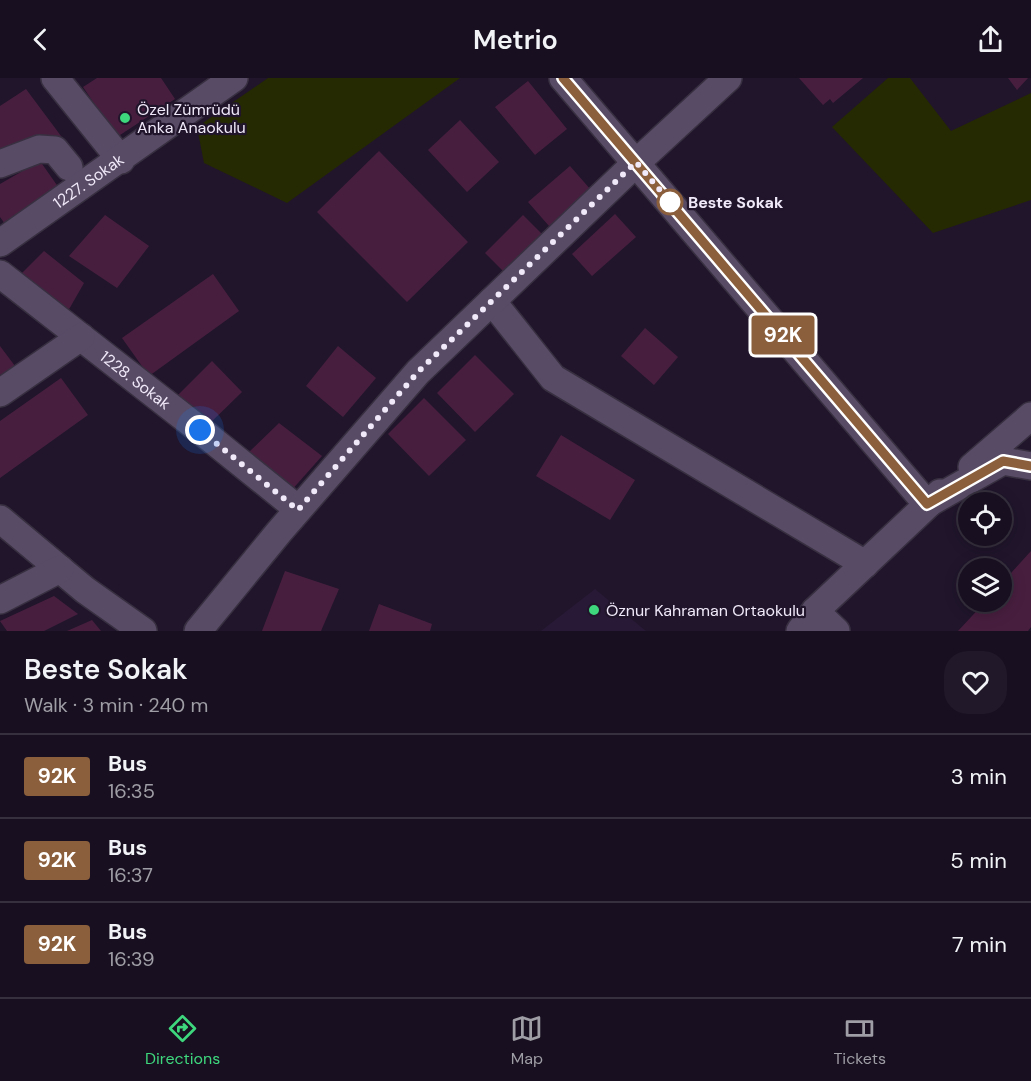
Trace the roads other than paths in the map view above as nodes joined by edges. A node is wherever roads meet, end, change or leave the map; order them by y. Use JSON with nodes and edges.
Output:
{"nodes":[{"id":1,"x":55,"y":78,"type":"edge"},
{"id":2,"x":234,"y":78,"type":"edge"},
{"id":3,"x":563,"y":78,"type":"edge"},
{"id":4,"x":728,"y":78,"type":"edge"},
{"id":5,"x":121,"y":160,"type":"junction"},
{"id":6,"x":636,"y":162,"type":"junction"},
{"id":7,"x":0,"y":164,"type":"edge"},
{"id":8,"x":69,"y":167,"type":"dead end"},
{"id":9,"x":1,"y":241,"type":"edge"},
{"id":10,"x":0,"y":274,"type":"edge"},
{"id":11,"x":492,"y":301,"type":"junction"},
{"id":12,"x":81,"y":337,"type":"junction"},
{"id":13,"x":0,"y":393,"type":"edge"},
{"id":14,"x":1031,"y":416,"type":"edge"},
{"id":15,"x":1031,"y":466,"type":"edge"},
{"id":16,"x":927,"y":504,"type":"junction"},
{"id":17,"x":298,"y":510,"type":"junction"},
{"id":18,"x":0,"y":519,"type":"edge"},
{"id":19,"x":864,"y":564,"type":"junction"},
{"id":20,"x":60,"y":569,"type":"junction"},
{"id":21,"x":0,"y":600,"type":"edge"},
{"id":22,"x":808,"y":621,"type":"edge"},
{"id":23,"x":143,"y":631,"type":"edge"},
{"id":24,"x":198,"y":631,"type":"edge"},
{"id":25,"x":837,"y":631,"type":"edge"}],
"edges":[{"from":1,"to":5,"type":"street"},
{"from":2,"to":5,"type":"street","name":"1227. Sokak"},
{"from":3,"to":6,"type":"street"},
{"from":4,"to":6,"type":"street"},
{"from":5,"to":9,"type":"street","name":"1227. Sokak"},
{"from":6,"to":11,"type":"street"},
{"from":6,"to":16,"type":"street"},
{"from":7,"to":8,"type":"street"},
{"from":10,"to":12,"type":"street","name":"1228. Sokak"},
{"from":11,"to":17,"type":"street"},
{"from":11,"to":19,"type":"street"},
{"from":12,"to":13,"type":"street"},
{"from":12,"to":17,"type":"street","name":"1228. Sokak"},
{"from":14,"to":16,"type":"street"},
{"from":15,"to":16,"type":"street"},
{"from":16,"to":19,"type":"street"},
{"from":17,"to":24,"type":"street"},
{"from":18,"to":20,"type":"street"},
{"from":19,"to":22,"type":"street"},
{"from":20,"to":21,"type":"street"},
{"from":20,"to":23,"type":"street"},
{"from":22,"to":25,"type":"street"}]}
